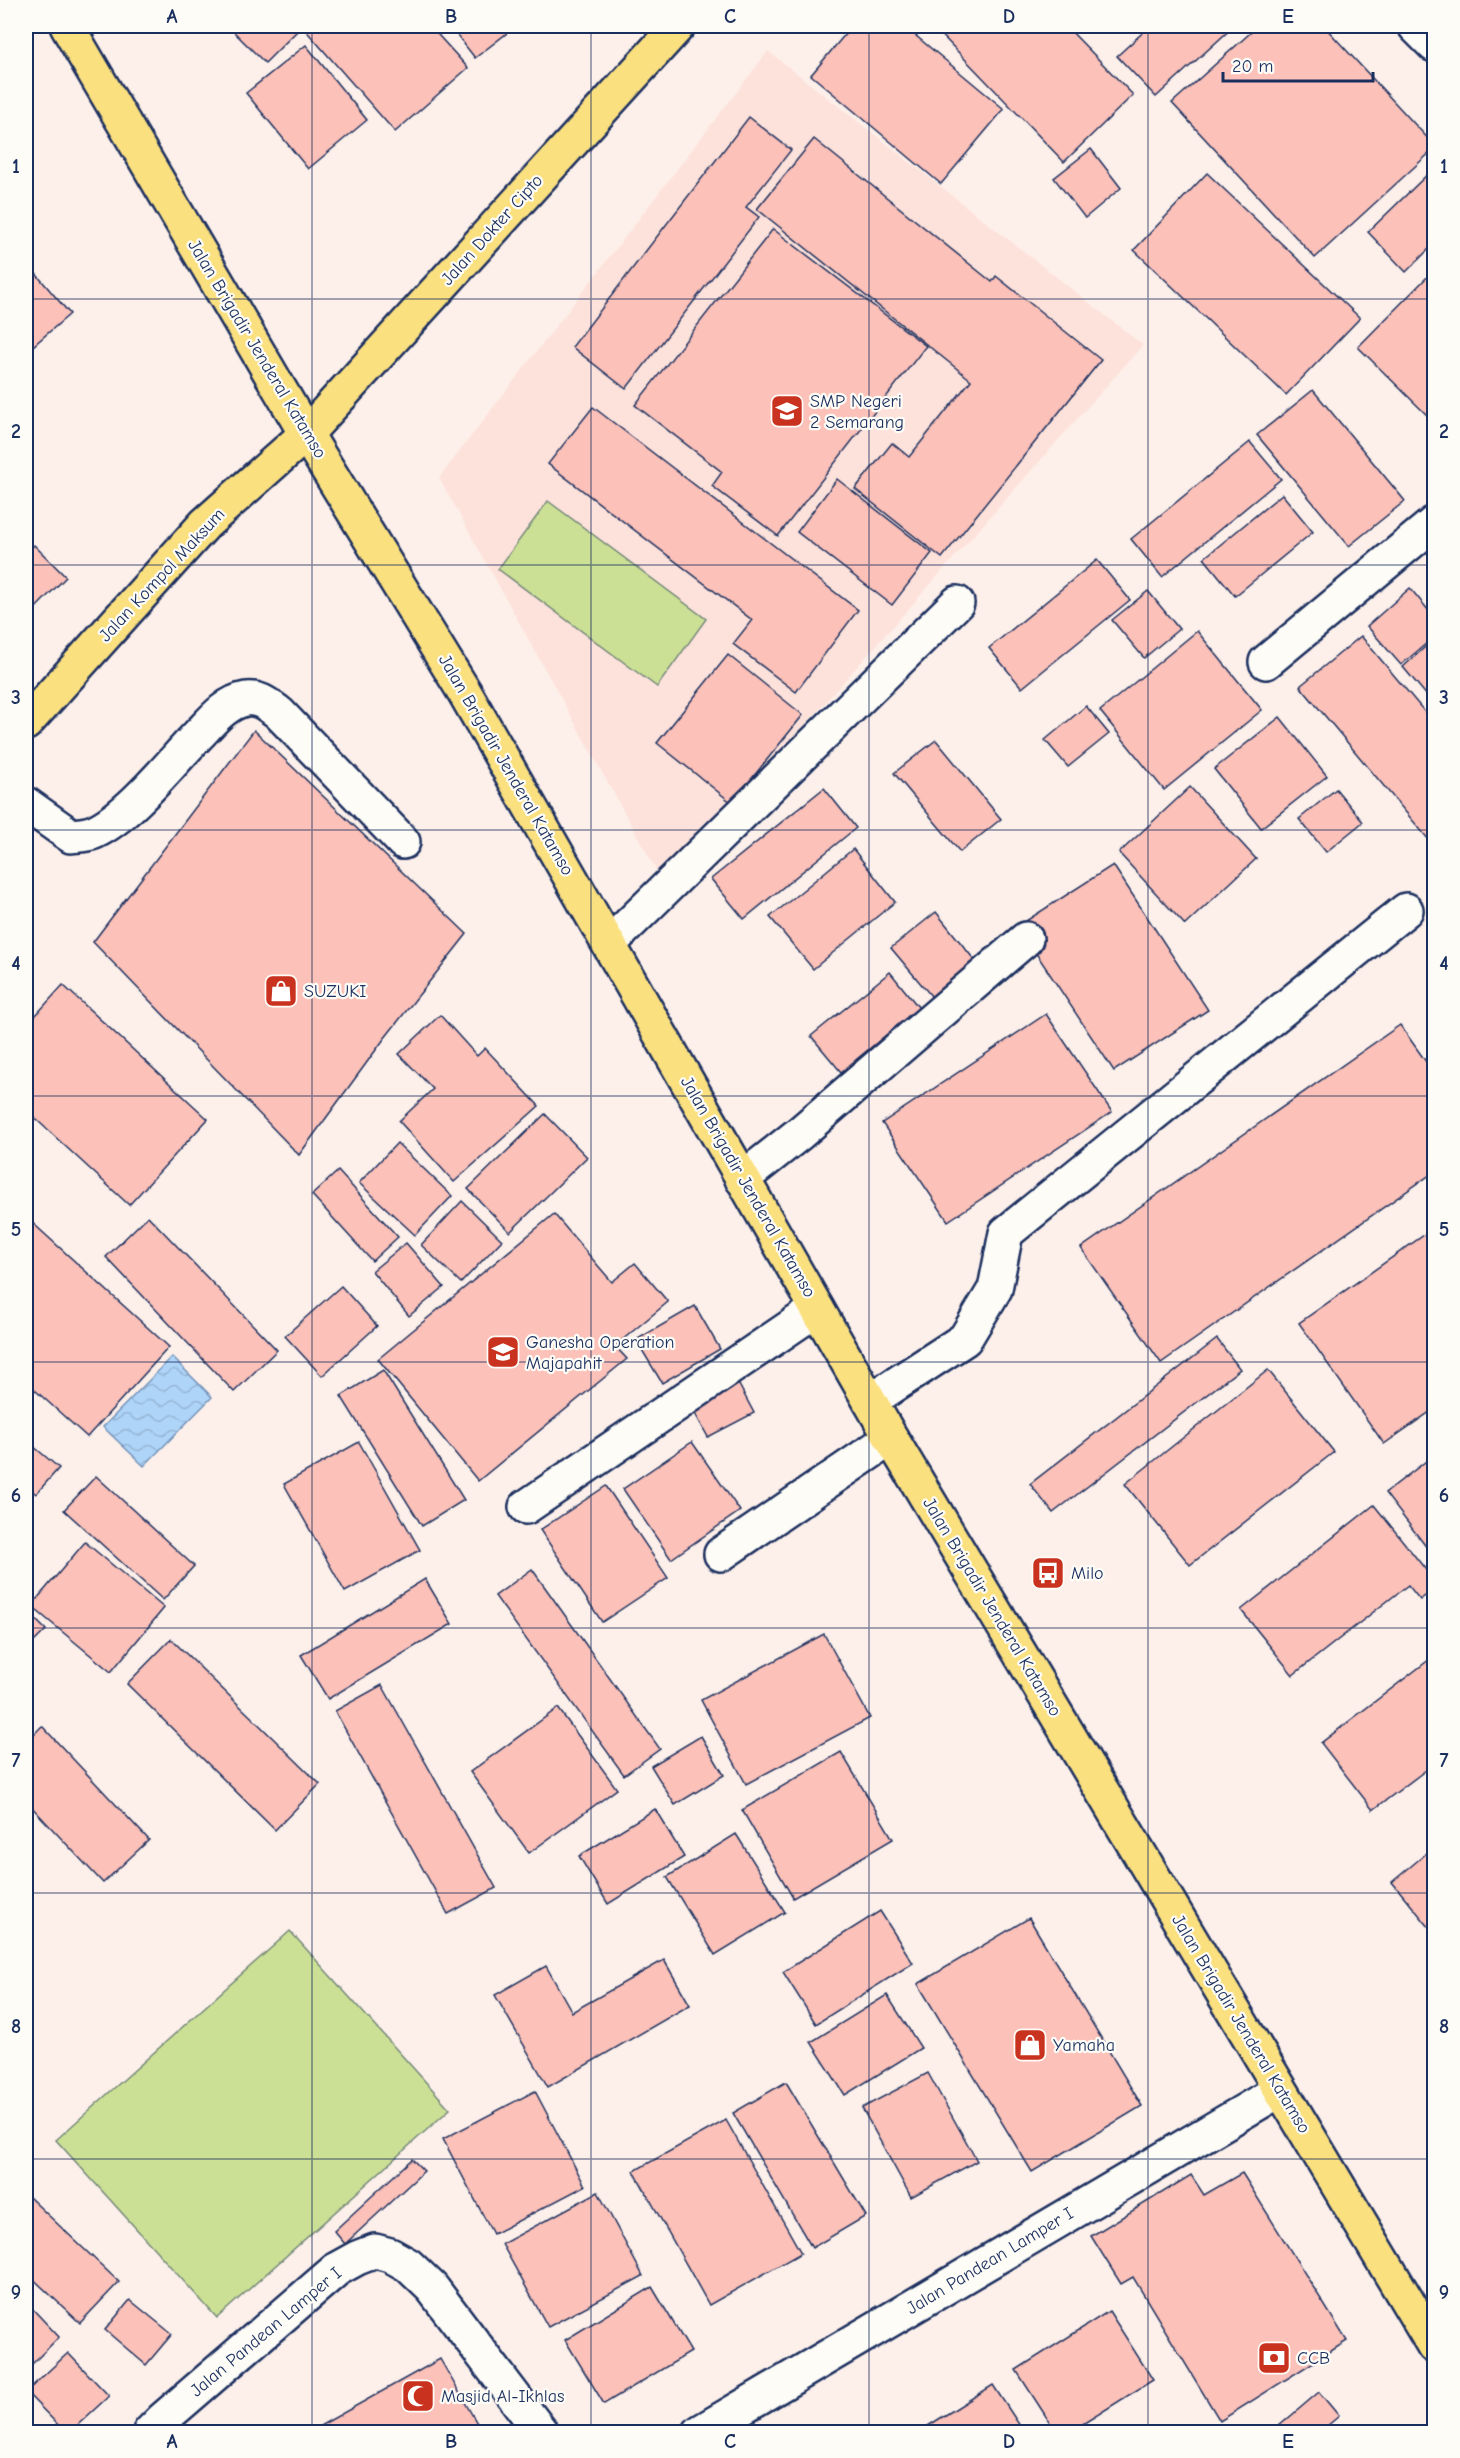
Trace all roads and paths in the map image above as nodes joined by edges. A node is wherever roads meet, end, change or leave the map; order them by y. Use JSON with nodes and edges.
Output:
{"nodes":[{"id":1,"x":67,"y":26,"type":"edge"},
{"id":2,"x":678,"y":26,"type":"edge"},
{"id":3,"x":1415,"y":26,"type":"edge"},
{"id":4,"x":1434,"y":45,"type":"edge"},
{"id":5,"x":306,"y":434,"type":"junction"},
{"id":6,"x":1434,"y":523,"type":"edge"},
{"id":7,"x":957,"y":603,"type":"dead end"},
{"id":8,"x":1266,"y":662,"type":"dead end"},
{"id":9,"x":26,"y":723,"type":"edge"},
{"id":10,"x":26,"y":804,"type":"edge"},
{"id":11,"x":403,"y":842,"type":"dead end"},
{"id":12,"x":1406,"y":910,"type":"dead end"},
{"id":13,"x":1026,"y":939,"type":"dead end"},
{"id":14,"x":610,"y":943,"type":"junction"},
{"id":15,"x":742,"y":1179,"type":"junction"},
{"id":16,"x":817,"y":1309,"type":"junction"},
{"id":17,"x":870,"y":1401,"type":"junction"},
{"id":18,"x":891,"y":1438,"type":"junction"},
{"id":19,"x":526,"y":1507,"type":"dead end"},
{"id":20,"x":721,"y":1554,"type":"dead end"},
{"id":21,"x":1280,"y":2090,"type":"junction"},
{"id":22,"x":1434,"y":2346,"type":"edge"},
{"id":23,"x":164,"y":2428,"type":"edge"},
{"id":24,"x":541,"y":2433,"type":"edge"},
{"id":25,"x":700,"y":2433,"type":"edge"}],
"edges":[{"from":1,"to":5,"type":"main road","name":"Jalan Brigadir Jenderal Katamso"},
{"from":2,"to":5,"type":"main road","name":"Jalan Dokter Cipto"},
{"from":3,"to":4,"type":"street"},
{"from":5,"to":9,"type":"main road","name":"Jalan Kompol Maksum"},
{"from":5,"to":14,"type":"main road","name":"Jalan Brigadir Jenderal Katamso"},
{"from":6,"to":8,"type":"street"},
{"from":7,"to":14,"type":"street"},
{"from":10,"to":11,"type":"street"},
{"from":12,"to":17,"type":"street"},
{"from":13,"to":15,"type":"street"},
{"from":14,"to":15,"type":"main road","name":"Jalan Brigadir Jenderal Katamso"},
{"from":15,"to":16,"type":"main road","name":"Jalan Brigadir Jenderal Katamso"},
{"from":16,"to":17,"type":"main road","name":"Jalan Brigadir Jenderal Katamso"},
{"from":16,"to":19,"type":"street"},
{"from":17,"to":18,"type":"main road","name":"Jalan Brigadir Jenderal Katamso"},
{"from":18,"to":20,"type":"street"},
{"from":18,"to":21,"type":"main road","name":"Jalan Brigadir Jenderal Katamso"},
{"from":21,"to":22,"type":"main road","name":"Jalan Brigadir Jenderal Katamso"},
{"from":21,"to":25,"type":"street","name":"Jalan Pandean Lamper I"},
{"from":23,"to":24,"type":"street","name":"Jalan Pandean Lamper I"}]}
